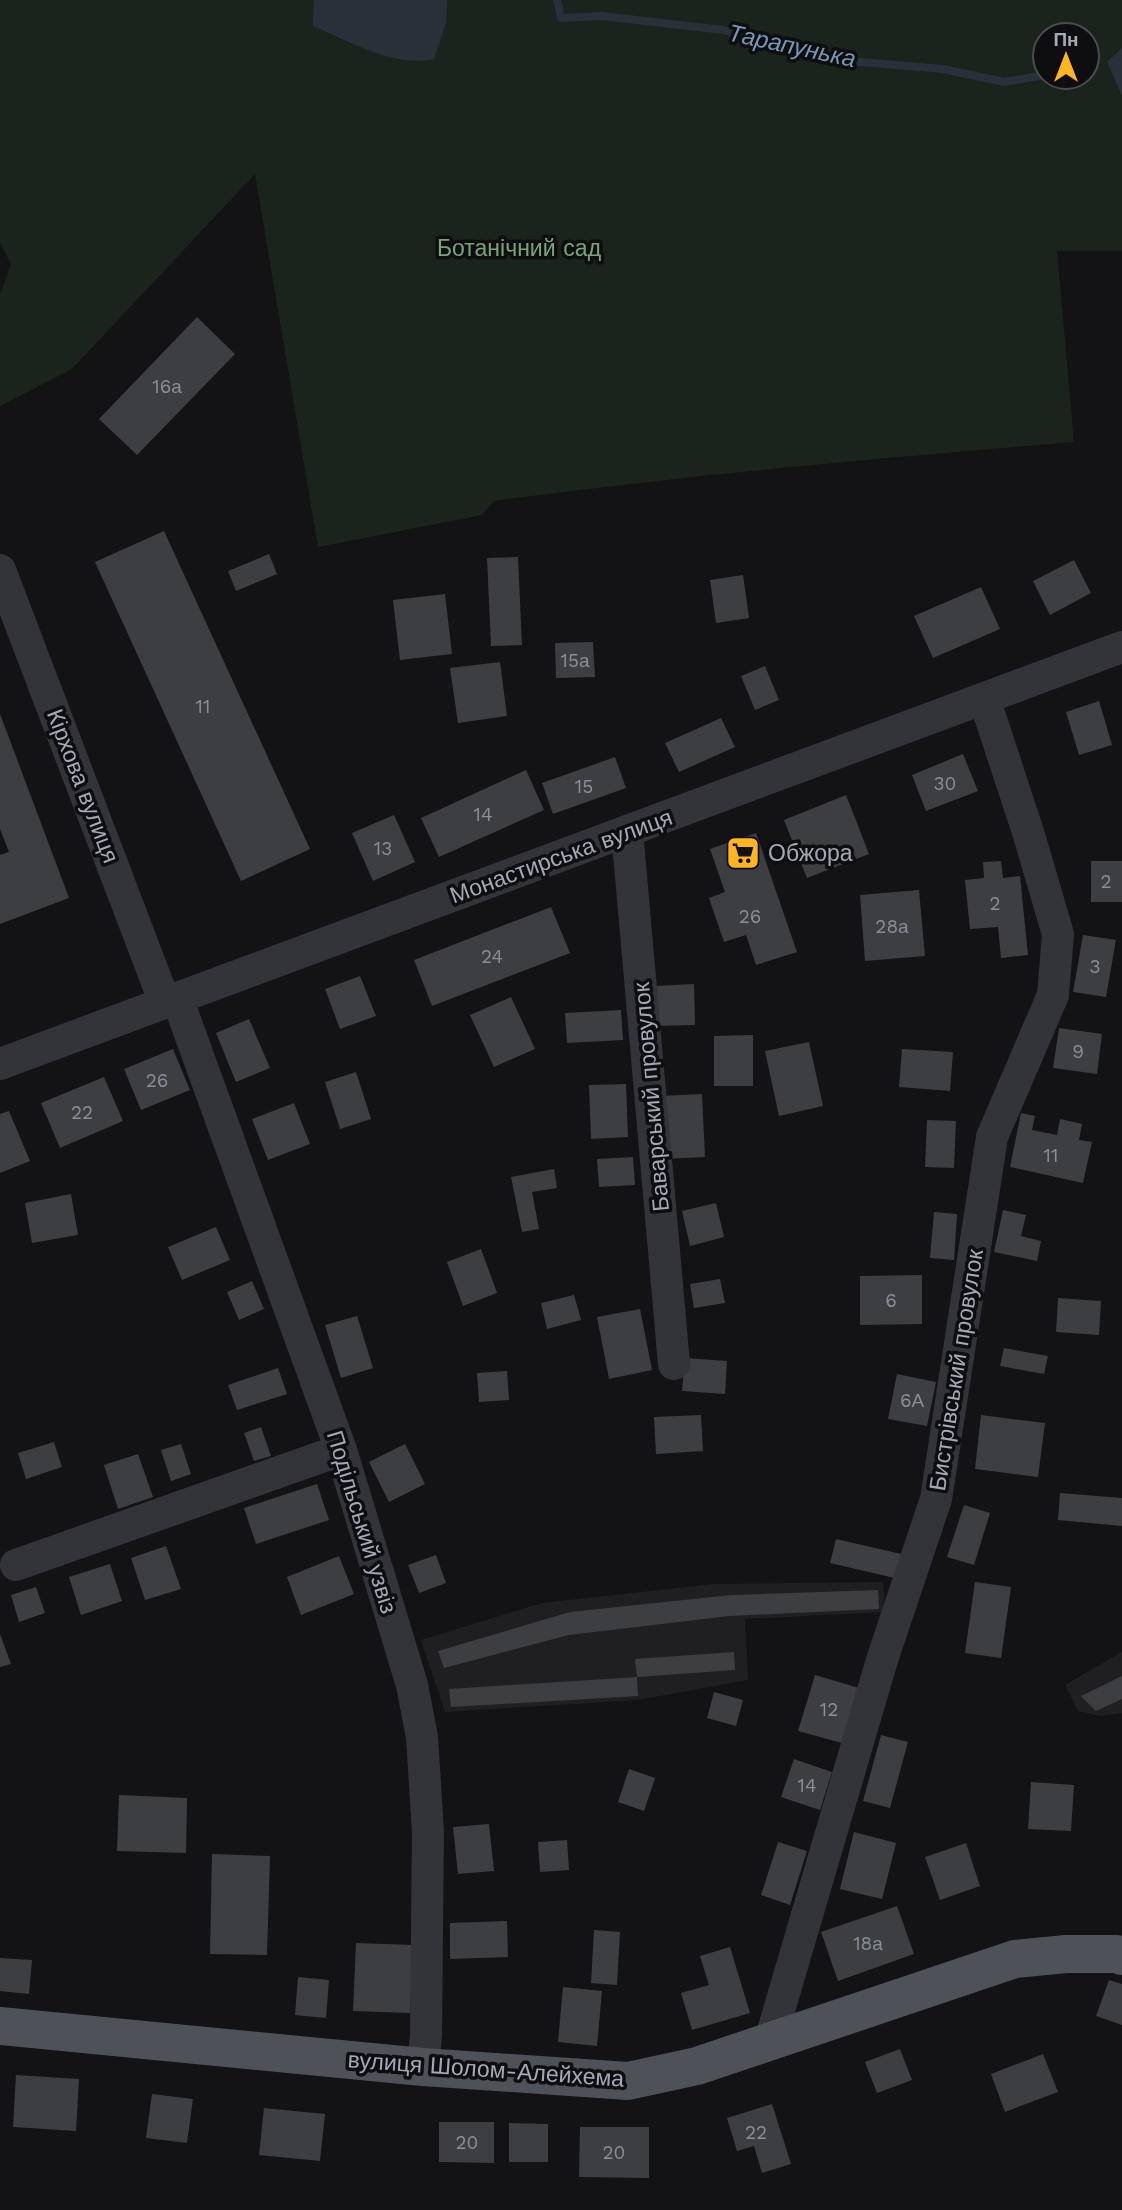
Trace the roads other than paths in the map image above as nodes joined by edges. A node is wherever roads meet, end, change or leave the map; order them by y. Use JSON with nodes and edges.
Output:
{"nodes":[{"id":1,"x":0,"y":570,"type":"edge"},
{"id":2,"x":1122,"y":647,"type":"edge"},
{"id":3,"x":984,"y":698,"type":"junction"},
{"id":4,"x":627,"y":831,"type":"junction"},
{"id":5,"x":171,"y":1001,"type":"junction"},
{"id":6,"x":0,"y":1064,"type":"edge"},
{"id":7,"x":674,"y":1364,"type":"dead end"},
{"id":8,"x":341,"y":1450,"type":"junction"},
{"id":9,"x":16,"y":1565,"type":"dead end"},
{"id":10,"x":1122,"y":1956,"type":"edge"},
{"id":11,"x":0,"y":2026,"type":"edge"},
{"id":12,"x":770,"y":2041,"type":"junction"},
{"id":13,"x":423,"y":2067,"type":"junction"}],
"edges":[{"from":1,"to":5,"type":"street","name":"Кірхова вулиця"},
{"from":2,"to":3,"type":"street","name":"Монастирська вулиця"},
{"from":3,"to":4,"type":"street","name":"Монастирська вулиця"},
{"from":3,"to":12,"type":"street","name":"Бистрівський провулок"},
{"from":4,"to":5,"type":"street","name":"Монастирська вулиця"},
{"from":4,"to":7,"type":"street","name":"Баварський провулок"},
{"from":5,"to":6,"type":"street","name":"Монастирська вулиця"},
{"from":5,"to":8,"type":"street","name":"Подільський узвіз"},
{"from":8,"to":9,"type":"street"},
{"from":8,"to":13,"type":"street","name":"Подільський узвіз"},
{"from":10,"to":12,"type":"main road","name":"вулиця Шолом-Алейхема"},
{"from":11,"to":13,"type":"main road","name":"вулиця Шолом-Алейхема"},
{"from":12,"to":13,"type":"main road","name":"вулиця Шолом-Алейхема"}]}
